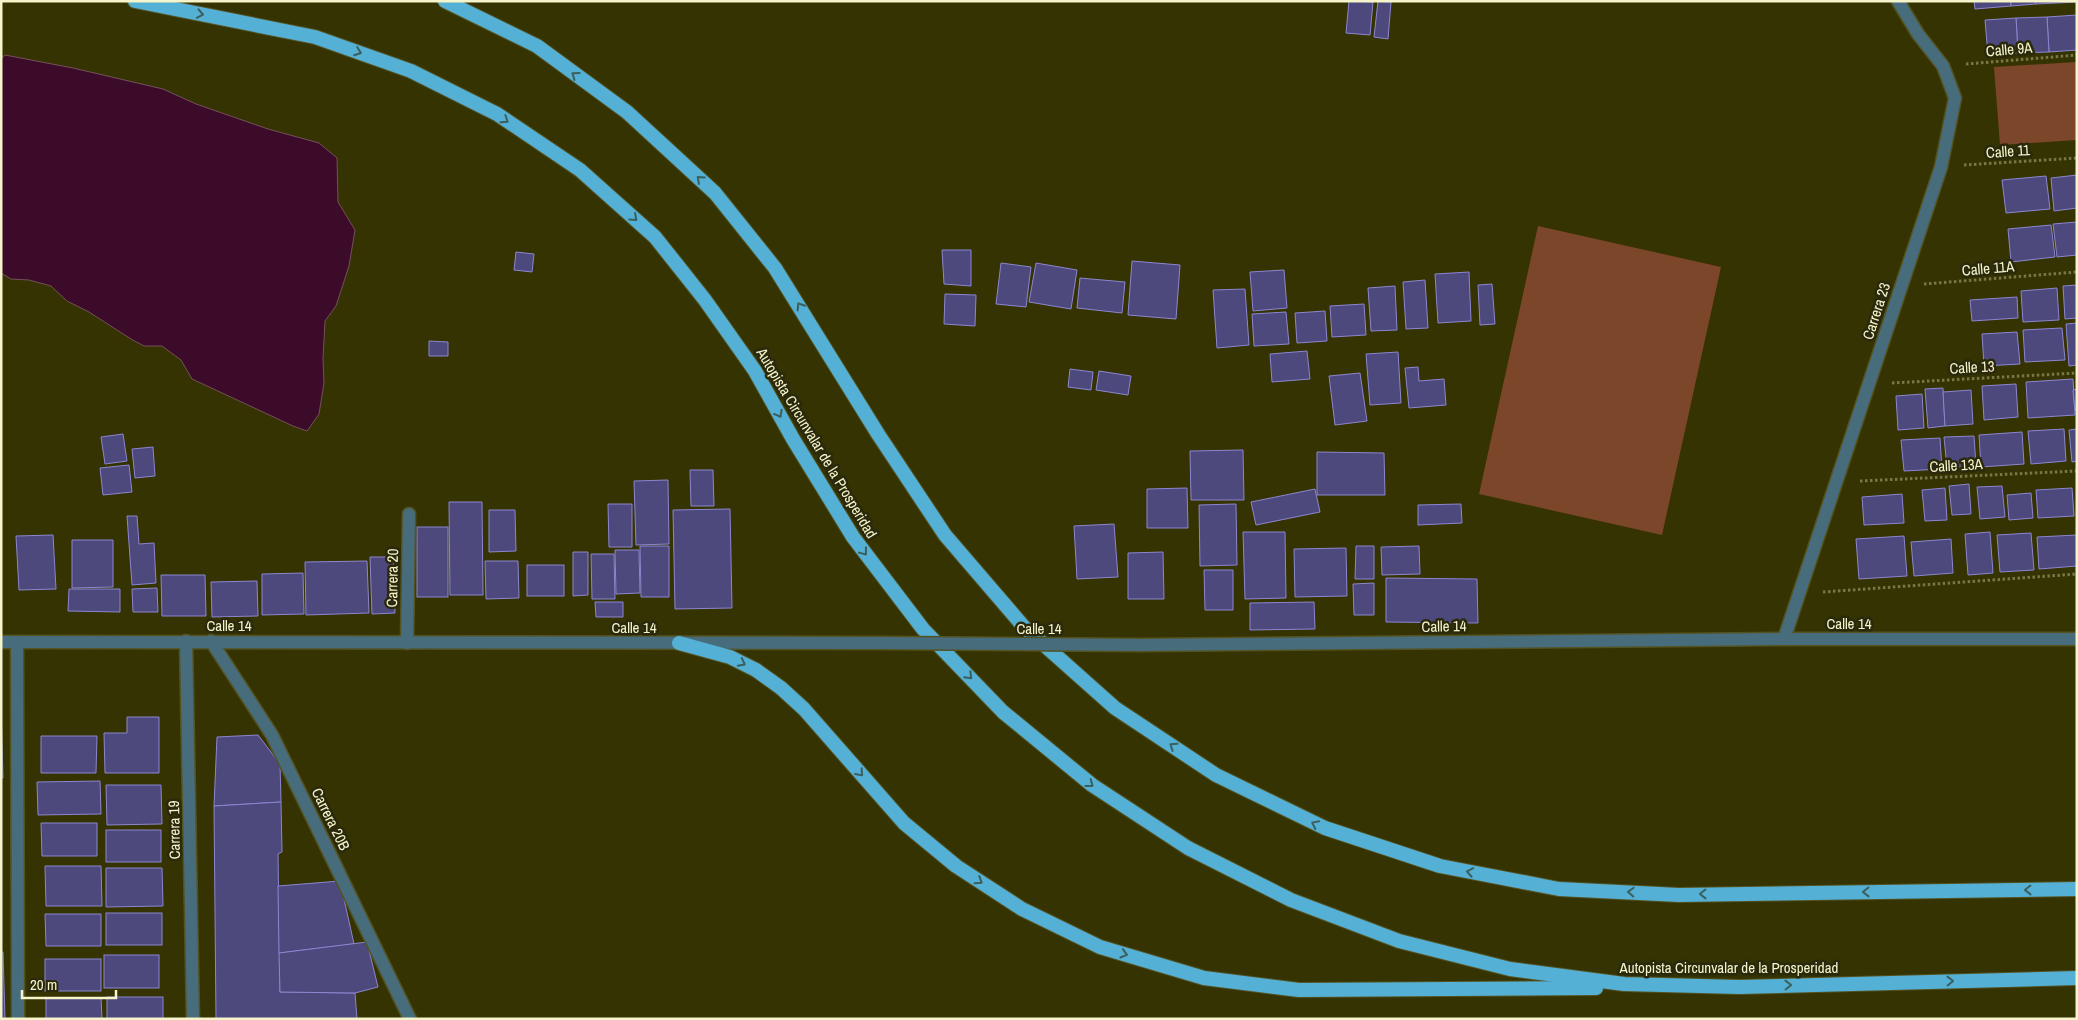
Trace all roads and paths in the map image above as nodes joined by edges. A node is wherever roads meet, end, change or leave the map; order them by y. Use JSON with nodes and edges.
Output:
{"nodes":[{"id":1,"x":135,"y":1,"type":"edge"},
{"id":2,"x":445,"y":1,"type":"edge"},
{"id":3,"x":1898,"y":1,"type":"edge"},
{"id":4,"x":2077,"y":55,"type":"edge"},
{"id":5,"x":1943,"y":66,"type":"junction"},
{"id":6,"x":2077,"y":158,"type":"edge"},
{"id":7,"x":1941,"y":167,"type":"junction"},
{"id":8,"x":2077,"y":272,"type":"edge"},
{"id":9,"x":1901,"y":286,"type":"junction"},
{"id":10,"x":2077,"y":373,"type":"edge"},
{"id":11,"x":1869,"y":384,"type":"junction"},
{"id":12,"x":2077,"y":471,"type":"edge"},
{"id":13,"x":1837,"y":482,"type":"junction"},
{"id":14,"x":409,"y":514,"type":"dead end"},
{"id":15,"x":2077,"y":574,"type":"edge"},
{"id":16,"x":1800,"y":594,"type":"junction"},
{"id":17,"x":1784,"y":639,"type":"junction"},
{"id":18,"x":2077,"y":639,"type":"edge"},
{"id":19,"x":186,"y":641,"type":"junction"},
{"id":20,"x":210,"y":641,"type":"junction"},
{"id":21,"x":1,"y":642,"type":"edge"},
{"id":22,"x":17,"y":642,"type":"junction"},
{"id":23,"x":407,"y":643,"type":"junction"},
{"id":24,"x":679,"y":643,"type":"junction"},
{"id":25,"x":2077,"y":889,"type":"edge"},
{"id":26,"x":2077,"y":978,"type":"edge"},
{"id":27,"x":1739,"y":987,"type":"junction"},
{"id":28,"x":18,"y":1019,"type":"edge"},
{"id":29,"x":193,"y":1019,"type":"edge"},
{"id":30,"x":410,"y":1019,"type":"edge"}],
"edges":[{"from":1,"to":27,"type":"highway","name":"Autopista Circunvalar de la Prosperidad","one_way":true},
{"from":25,"to":2,"type":"highway","one_way":true},
{"from":3,"to":5,"type":"street","name":"Carrera 23"},
{"from":4,"to":5,"type":"path","name":"Calle 9A"},
{"from":5,"to":7,"type":"street","name":"Carrera 23"},
{"from":6,"to":7,"type":"path","name":"Calle 11"},
{"from":7,"to":9,"type":"street","name":"Carrera 23"},
{"from":8,"to":9,"type":"path","name":"Calle 11A"},
{"from":9,"to":11,"type":"street","name":"Carrera 23"},
{"from":10,"to":11,"type":"path","name":"Calle 13"},
{"from":11,"to":13,"type":"street","name":"Carrera 23"},
{"from":12,"to":13,"type":"path","name":"Calle 13A"},
{"from":13,"to":16,"type":"street","name":"Carrera 23"},
{"from":14,"to":23,"type":"street","name":"Carrera 20"},
{"from":15,"to":16,"type":"path","name":"Calle 14"},
{"from":16,"to":17,"type":"street","name":"Carrera 23"},
{"from":17,"to":18,"type":"street","name":"Calle 14"},
{"from":17,"to":24,"type":"street","name":"Calle 14","bridge":true},
{"from":19,"to":20,"type":"street","name":"Calle 14"},
{"from":19,"to":22,"type":"street","name":"Calle 14"},
{"from":19,"to":29,"type":"street","name":"Carrera 19"},
{"from":20,"to":23,"type":"street","name":"Calle 14"},
{"from":20,"to":30,"type":"street","name":"Carrera 20B"},
{"from":21,"to":22,"type":"street","name":"Calle 14"},
{"from":22,"to":28,"type":"street"},
{"from":23,"to":24,"type":"street","name":"Calle 14"},
{"from":24,"to":27,"type":"highway","one_way":true},
{"from":27,"to":26,"type":"highway","name":"Autopista Circunvalar de la Prosperidad","one_way":true}]}
